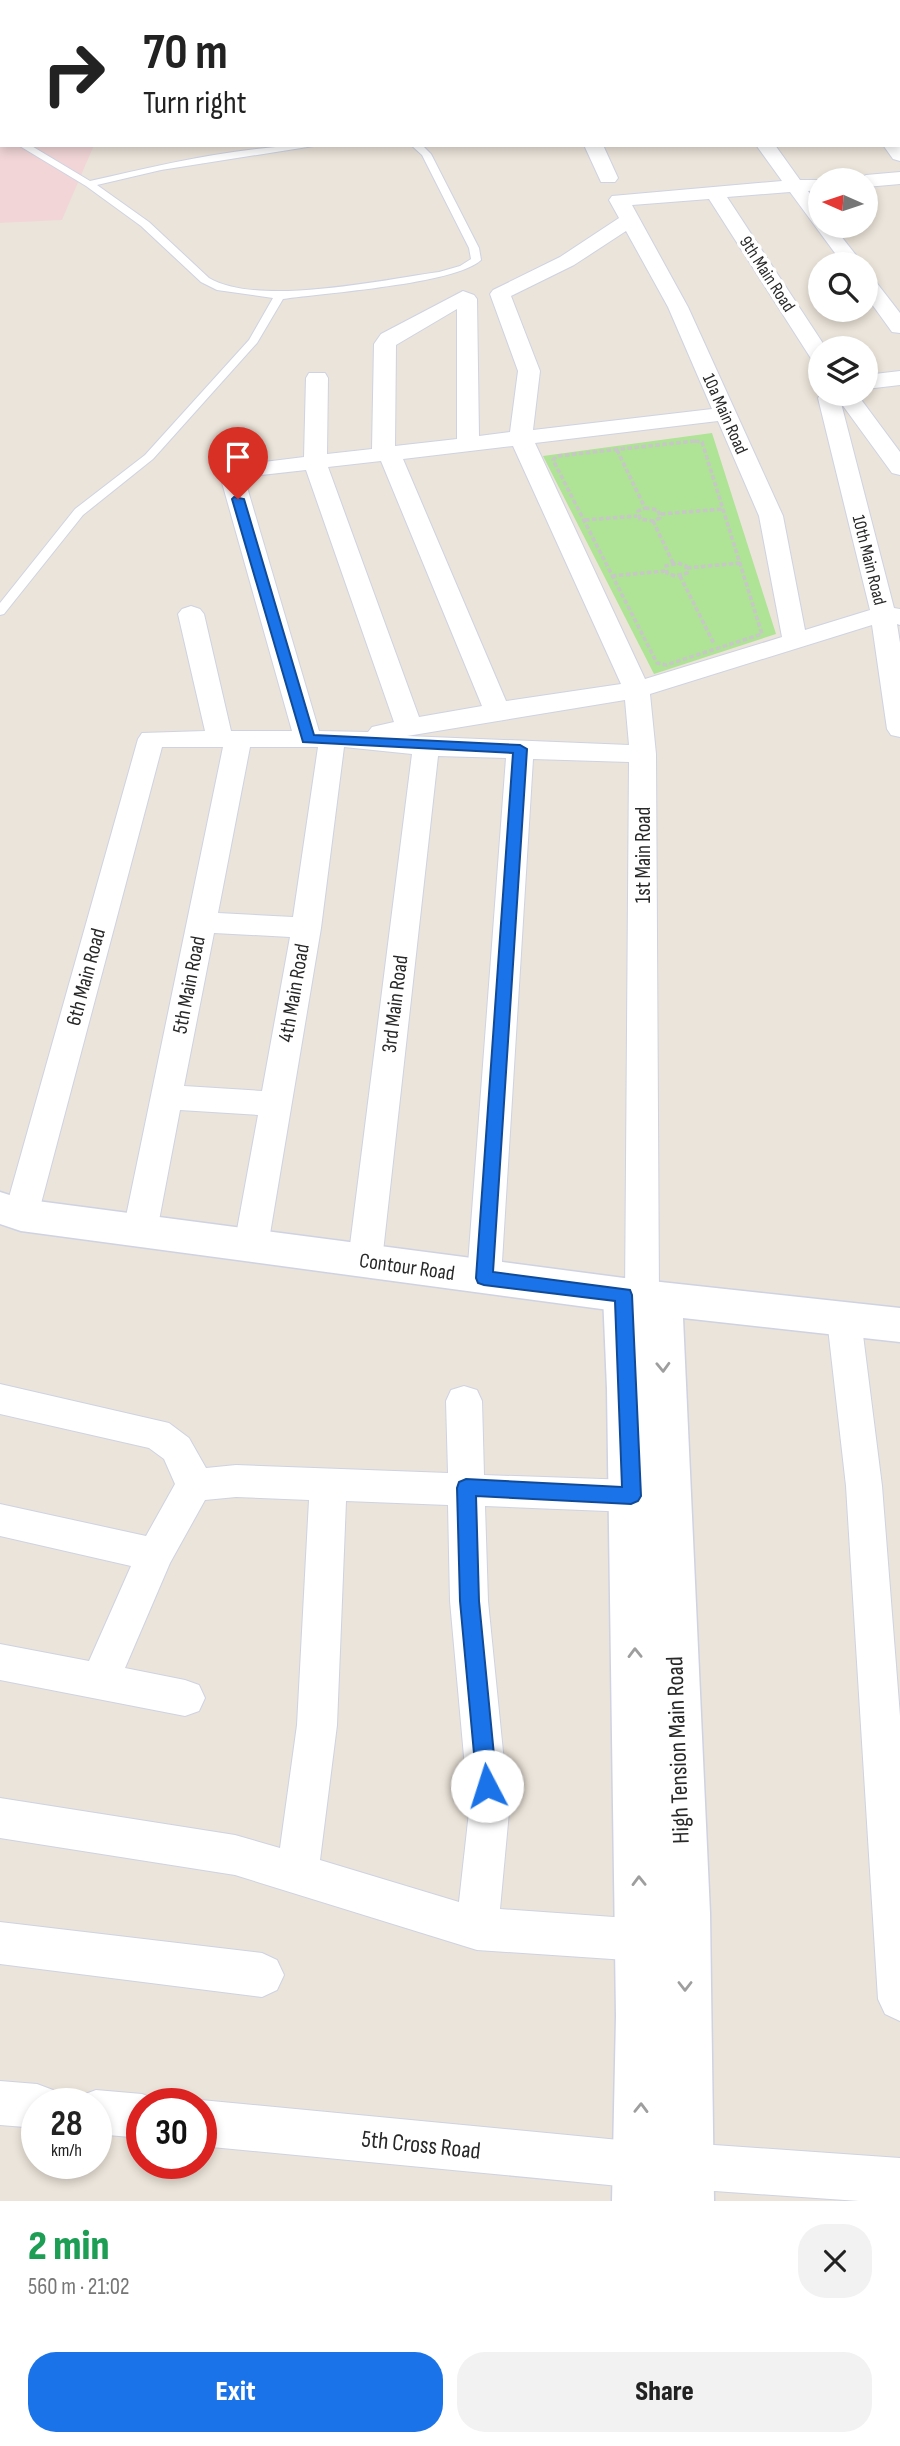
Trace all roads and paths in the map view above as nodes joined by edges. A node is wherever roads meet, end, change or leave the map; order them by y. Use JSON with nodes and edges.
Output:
{"nodes":[{"id":1,"x":26,"y":147,"type":"edge"},
{"id":2,"x":301,"y":147,"type":"edge"},
{"id":3,"x":417,"y":147,"type":"edge"},
{"id":4,"x":594,"y":147,"type":"edge"},
{"id":5,"x":766,"y":147,"type":"edge"},
{"id":6,"x":608,"y":178,"type":"dead end"},
{"id":7,"x":900,"y":178,"type":"edge"},
{"id":8,"x":878,"y":180,"type":"edge"},
{"id":9,"x":89,"y":184,"type":"junction"},
{"id":10,"x":808,"y":185,"type":"edge"},
{"id":11,"x":794,"y":187,"type":"junction"},
{"id":12,"x":714,"y":192,"type":"junction"},
{"id":13,"x":808,"y":206,"type":"edge"},
{"id":14,"x":624,"y":209,"type":"junction"},
{"id":15,"x":833,"y":238,"type":"edge"},
{"id":16,"x":844,"y":252,"type":"edge"},
{"id":17,"x":279,"y":296,"type":"junction"},
{"id":18,"x":878,"y":298,"type":"edge"},
{"id":19,"x":900,"y":327,"type":"edge"},
{"id":20,"x":808,"y":336,"type":"edge"},
{"id":21,"x":317,"y":378,"type":"dead end"},
{"id":22,"x":900,"y":378,"type":"edge"},
{"id":23,"x":878,"y":381,"type":"edge"},
{"id":24,"x":831,"y":406,"type":"edge"},
{"id":25,"x":855,"y":406,"type":"edge"},
{"id":26,"x":724,"y":414,"type":"junction"},
{"id":27,"x":521,"y":438,"type":"junction"},
{"id":28,"x":695,"y":441,"type":"dead end"},
{"id":29,"x":468,"y":444,"type":"junction"},
{"id":30,"x":617,"y":450,"type":"dead end"},
{"id":31,"x":386,"y":454,"type":"junction"},
{"id":32,"x":315,"y":462,"type":"junction"},
{"id":33,"x":900,"y":468,"type":"edge"},
{"id":34,"x":645,"y":508,"type":"junction"},
{"id":35,"x":723,"y":509,"type":"junction"},
{"id":36,"x":661,"y":514,"type":"junction"},
{"id":37,"x":637,"y":516,"type":"junction"},
{"id":38,"x":584,"y":520,"type":"dead end"},
{"id":39,"x":653,"y":521,"type":"junction"},
{"id":40,"x":673,"y":563,"type":"junction"},
{"id":41,"x":740,"y":564,"type":"junction"},
{"id":42,"x":687,"y":568,"type":"junction"},
{"id":43,"x":665,"y":571,"type":"junction"},
{"id":44,"x":612,"y":576,"type":"dead end"},
{"id":45,"x":680,"y":576,"type":"junction"},
{"id":46,"x":0,"y":611,"type":"edge"},
{"id":47,"x":191,"y":614,"type":"dead end"},
{"id":48,"x":891,"y":615,"type":"edge"},
{"id":49,"x":762,"y":634,"type":"dead end"},
{"id":50,"x":795,"y":641,"type":"junction"},
{"id":51,"x":716,"y":649,"type":"dead end"},
{"id":52,"x":637,"y":690,"type":"junction"},
{"id":53,"x":497,"y":711,"type":"junction"},
{"id":54,"x":900,"y":729,"type":"edge"},
{"id":55,"x":229,"y":739,"type":"junction"},
{"id":56,"x":331,"y":740,"type":"junction"},
{"id":57,"x":428,"y":740,"type":"junction"},
{"id":58,"x":520,"y":749,"type":"junction"},
{"id":59,"x":643,"y":754,"type":"junction"},
{"id":60,"x":201,"y":922,"type":"junction"},
{"id":61,"x":306,"y":928,"type":"junction"},
{"id":62,"x":167,"y":1097,"type":"junction"},
{"id":63,"x":276,"y":1104,"type":"junction"},
{"id":64,"x":11,"y":1211,"type":"edge"},
{"id":65,"x":140,"y":1231,"type":"junction"},
{"id":66,"x":251,"y":1246,"type":"junction"},
{"id":67,"x":365,"y":1261,"type":"junction"},
{"id":68,"x":484,"y":1278,"type":"junction"},
{"id":69,"x":642,"y":1297,"type":"junction"},
{"id":70,"x":844,"y":1319,"type":"junction"},
{"id":71,"x":900,"y":1325,"type":"edge"},
{"id":72,"x":0,"y":1399,"type":"edge"},
{"id":73,"x":464,"y":1401,"type":"dead end"},
{"id":74,"x":328,"y":1483,"type":"junction"},
{"id":75,"x":194,"y":1485,"type":"junction"},
{"id":76,"x":466,"y":1488,"type":"junction"},
{"id":77,"x":631,"y":1496,"type":"junction"},
{"id":78,"x":0,"y":1520,"type":"edge"},
{"id":79,"x":155,"y":1555,"type":"junction"},
{"id":80,"x":0,"y":1662,"type":"edge"},
{"id":81,"x":100,"y":1681,"type":"junction"},
{"id":82,"x":185,"y":1698,"type":"dead end"},
{"id":83,"x":0,"y":1818,"type":"edge"},
{"id":84,"x":298,"y":1874,"type":"junction"},
{"id":85,"x":477,"y":1929,"type":"junction"},
{"id":86,"x":898,"y":1940,"type":"edge"},
{"id":87,"x":663,"y":1941,"type":"junction"},
{"id":88,"x":0,"y":1943,"type":"edge"},
{"id":89,"x":262,"y":1975,"type":"dead end"},
{"id":90,"x":900,"y":1999,"type":"edge"},
{"id":91,"x":0,"y":2103,"type":"edge"},
{"id":92,"x":21,"y":2105,"type":"edge"},
{"id":93,"x":217,"y":2125,"type":"edge"},
{"id":94,"x":900,"y":2181,"type":"edge"},
{"id":95,"x":663,"y":2183,"type":"edge"}],
"edges":[{"from":1,"to":9,"type":"lane"},
{"from":2,"to":9,"type":"lane"},
{"from":3,"to":17,"type":"lane"},
{"from":4,"to":6,"type":"street"},
{"from":5,"to":11,"type":"street"},
{"from":7,"to":8,"type":"street"},
{"from":9,"to":17,"type":"lane"},
{"from":10,"to":11,"type":"street"},
{"from":11,"to":12,"type":"street"},
{"from":11,"to":13,"type":"street"},
{"from":12,"to":14,"type":"street"},
{"from":12,"to":20,"type":"street","name":"9th Main Road"},
{"from":14,"to":26,"type":"street","name":"10a Main Road"},
{"from":14,"to":27,"type":"street"},
{"from":15,"to":16,"type":"street"},
{"from":17,"to":46,"type":"lane"},
{"from":18,"to":19,"type":"street"},
{"from":21,"to":32,"type":"street"},
{"from":22,"to":23,"type":"street"},
{"from":24,"to":48,"type":"street","name":"10th Main Road"},
{"from":25,"to":33,"type":"street"},
{"from":26,"to":27,"type":"street"},
{"from":26,"to":50,"type":"street","name":"10a Main Road"},
{"from":27,"to":29,"type":"street"},
{"from":27,"to":52,"type":"street","name":"1st Main Road"},
{"from":28,"to":35,"type":"path"},
{"from":29,"to":31,"type":"street"},
{"from":29,"to":31,"type":"street"},
{"from":30,"to":34,"type":"path"},
{"from":31,"to":32,"type":"street"},
{"from":31,"to":53,"type":"street"},
{"from":32,"to":56,"type":"street"},
{"from":32,"to":57,"type":"street"},
{"from":34,"to":36,"type":"path"},
{"from":34,"to":37,"type":"path"},
{"from":35,"to":36,"type":"path"},
{"from":35,"to":41,"type":"path"},
{"from":36,"to":39,"type":"path"},
{"from":37,"to":38,"type":"path"},
{"from":37,"to":39,"type":"path"},
{"from":39,"to":40,"type":"path"},
{"from":40,"to":42,"type":"path"},
{"from":40,"to":43,"type":"path"},
{"from":41,"to":42,"type":"path"},
{"from":41,"to":49,"type":"path"},
{"from":42,"to":45,"type":"path"},
{"from":43,"to":44,"type":"path"},
{"from":43,"to":45,"type":"path"},
{"from":45,"to":51,"type":"path"},
{"from":47,"to":55,"type":"street"},
{"from":48,"to":50,"type":"street"},
{"from":48,"to":54,"type":"street","name":"10th Main Road"},
{"from":50,"to":52,"type":"street"},
{"from":52,"to":53,"type":"street"},
{"from":52,"to":59,"type":"street","name":"1st Main Road"},
{"from":53,"to":57,"type":"street"},
{"from":55,"to":56,"type":"street"},
{"from":55,"to":60,"type":"street","name":"5th Main Road"},
{"from":55,"to":64,"type":"street","name":"6th Main Road"},
{"from":56,"to":57,"type":"street"},
{"from":56,"to":61,"type":"street","name":"4th Main Road"},
{"from":57,"to":58,"type":"street"},
{"from":57,"to":67,"type":"street","name":"3rd Main Road"},
{"from":58,"to":59,"type":"street"},
{"from":58,"to":68,"type":"street"},
{"from":59,"to":69,"type":"street","name":"1st Main Road"},
{"from":60,"to":61,"type":"street"},
{"from":60,"to":62,"type":"street","name":"5th Main Road"},
{"from":61,"to":63,"type":"street","name":"4th Main Road"},
{"from":62,"to":63,"type":"street"},
{"from":62,"to":65,"type":"street","name":"5th Main Road"},
{"from":63,"to":66,"type":"street","name":"4th Main Road"},
{"from":64,"to":65,"type":"main road","name":"Contour Road"},
{"from":65,"to":66,"type":"main road","name":"Contour Road"},
{"from":66,"to":67,"type":"main road","name":"Contour Road"},
{"from":67,"to":68,"type":"main road","name":"Contour Road"},
{"from":68,"to":69,"type":"main road","name":"Contour Road"},
{"from":69,"to":70,"type":"main road","name":"Contour Road"},
{"from":69,"to":77,"type":"main road"},
{"from":69,"to":87,"type":"main road","name":"High Tension Main Road","one_way":true},
{"from":70,"to":71,"type":"main road","name":"Contour Road"},
{"from":70,"to":86,"type":"street"},
{"from":72,"to":75,"type":"street"},
{"from":73,"to":76,"type":"street"},
{"from":74,"to":75,"type":"street"},
{"from":74,"to":76,"type":"street"},
{"from":74,"to":84,"type":"street"},
{"from":75,"to":79,"type":"street"},
{"from":76,"to":77,"type":"street"},
{"from":76,"to":85,"type":"street"},
{"from":87,"to":77,"type":"main road","one_way":true},
{"from":78,"to":79,"type":"street"},
{"from":79,"to":81,"type":"street"},
{"from":80,"to":81,"type":"street"},
{"from":81,"to":82,"type":"street"},
{"from":83,"to":84,"type":"street"},
{"from":84,"to":85,"type":"street"},
{"from":85,"to":87,"type":"street"},
{"from":86,"to":90,"type":"street"},
{"from":87,"to":95,"type":"main road","name":"High Tension Main Road"},
{"from":88,"to":89,"type":"street"},
{"from":91,"to":92,"type":"street"},
{"from":93,"to":95,"type":"street","name":"5th Cross Road"},
{"from":94,"to":95,"type":"street","name":"5th Cross Road"}]}
